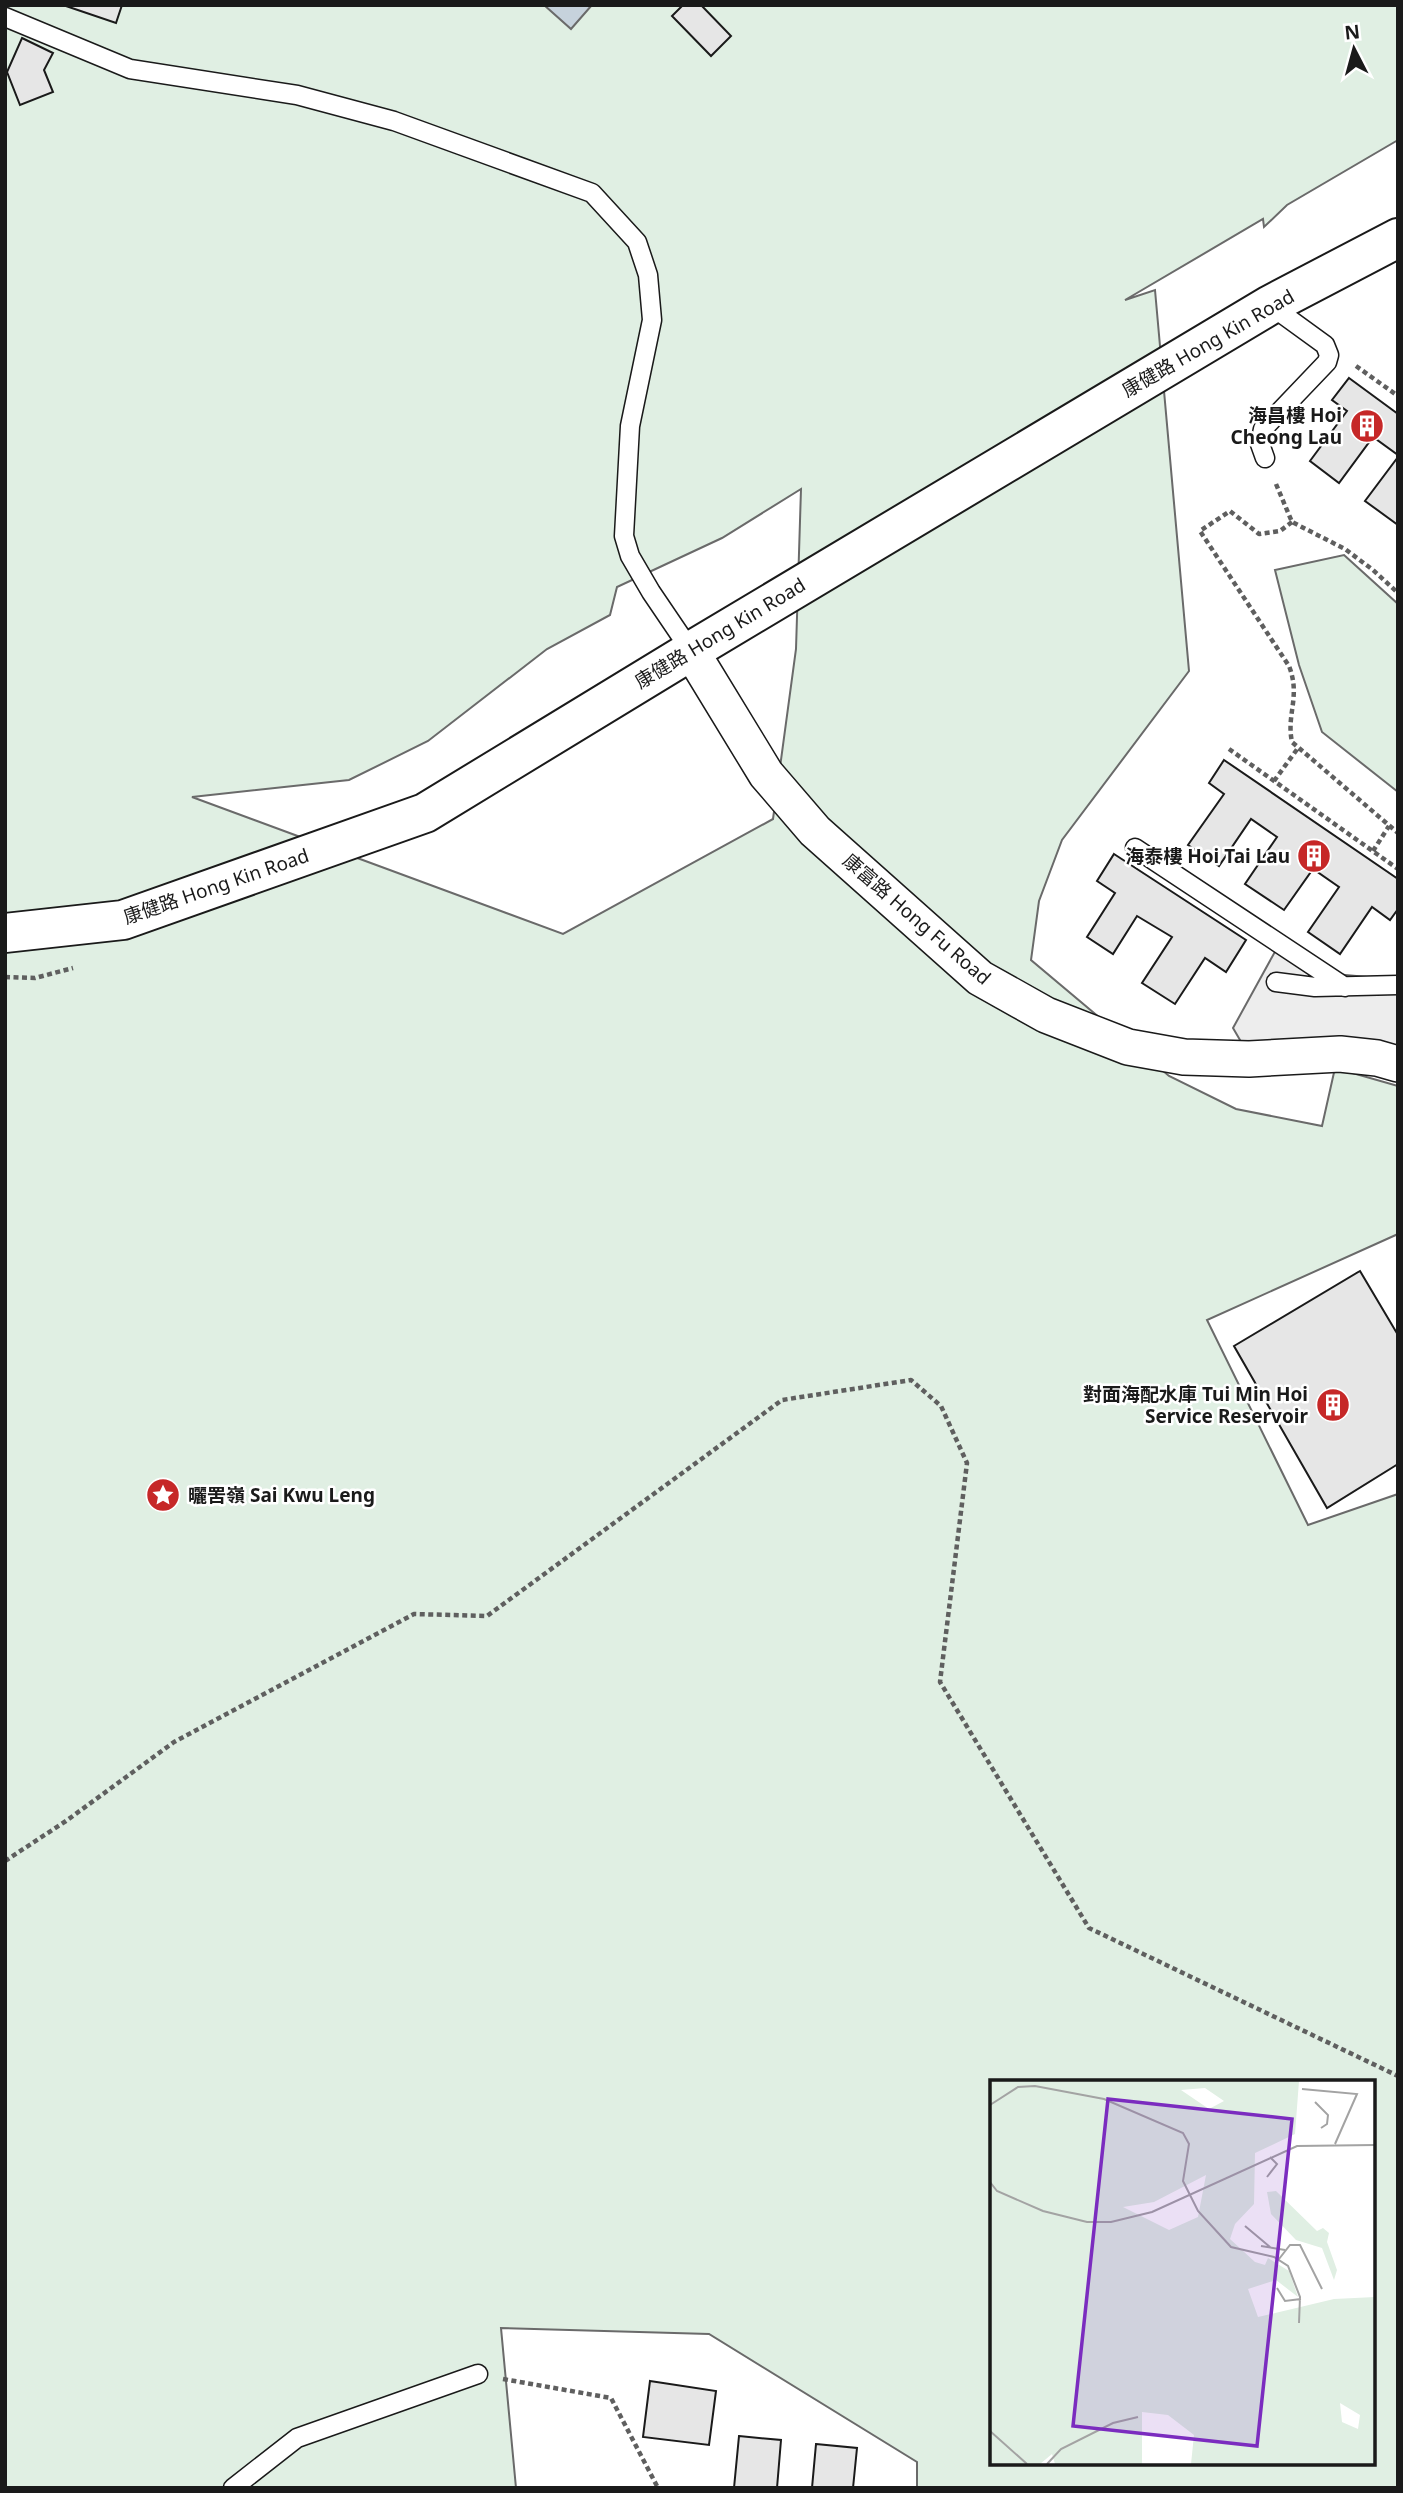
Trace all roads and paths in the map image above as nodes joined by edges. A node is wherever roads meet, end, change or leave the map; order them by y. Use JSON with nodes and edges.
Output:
{"nodes":[{"id":1,"x":5,"y":17,"type":"edge"},
{"id":2,"x":1398,"y":238,"type":"edge"},
{"id":3,"x":1270,"y":305,"type":"junction"},
{"id":4,"x":1328,"y":350,"type":"junction"},
{"id":5,"x":1398,"y":396,"type":"edge"},
{"id":6,"x":1265,"y":458,"type":"joint"},
{"id":7,"x":1292,"y":522,"type":"junction"},
{"id":8,"x":1398,"y":593,"type":"edge"},
{"id":9,"x":691,"y":651,"type":"junction"},
{"id":10,"x":1298,"y":748,"type":"junction"},
{"id":11,"x":1229,"y":749,"type":"dead end"},
{"id":12,"x":1273,"y":781,"type":"junction"},
{"id":13,"x":1389,"y":826,"type":"junction"},
{"id":14,"x":1398,"y":833,"type":"edge"},
{"id":15,"x":1135,"y":848,"type":"dead end"},
{"id":16,"x":1373,"y":851,"type":"junction"},
{"id":17,"x":1398,"y":869,"type":"edge"},
{"id":18,"x":5,"y":933,"type":"edge"},
{"id":19,"x":1276,"y":982,"type":"dead end"},
{"id":20,"x":1398,"y":985,"type":"edge"},
{"id":21,"x":1345,"y":987,"type":"junction"},
{"id":22,"x":1398,"y":1064,"type":"edge"},
{"id":23,"x":5,"y":1861,"type":"edge"},
{"id":24,"x":1398,"y":2076,"type":"edge"},
{"id":25,"x":478,"y":2374,"type":"joint"},
{"id":26,"x":233,"y":2488,"type":"edge"},
{"id":27,"x":658,"y":2488,"type":"edge"}],
"edges":[{"from":1,"to":9,"type":"lane"},
{"from":2,"to":3,"type":"street","name":"康健路 Hong Kin Road"},
{"from":3,"to":4,"type":"lane"},
{"from":3,"to":9,"type":"street","name":"康健路 Hong Kin Road"},
{"from":4,"to":5,"type":"path"},
{"from":4,"to":6,"type":"lane"},
{"from":6,"to":7,"type":"path"},
{"from":7,"to":8,"type":"path"},
{"from":7,"to":10,"type":"path"},
{"from":9,"to":18,"type":"street","name":"康健路 Hong Kin Road"},
{"from":9,"to":22,"type":"street","name":"康富路 Hong Fu Road"},
{"from":10,"to":12,"type":"path"},
{"from":10,"to":13,"type":"path"},
{"from":11,"to":12,"type":"path"},
{"from":12,"to":16,"type":"path"},
{"from":13,"to":14,"type":"path"},
{"from":13,"to":16,"type":"path"},
{"from":15,"to":21,"type":"lane"},
{"from":16,"to":17,"type":"path"},
{"from":19,"to":21,"type":"lane"},
{"from":20,"to":21,"type":"lane"},
{"from":23,"to":24,"type":"path"},
{"from":25,"to":26,"type":"lane"},
{"from":25,"to":27,"type":"path"}]}
